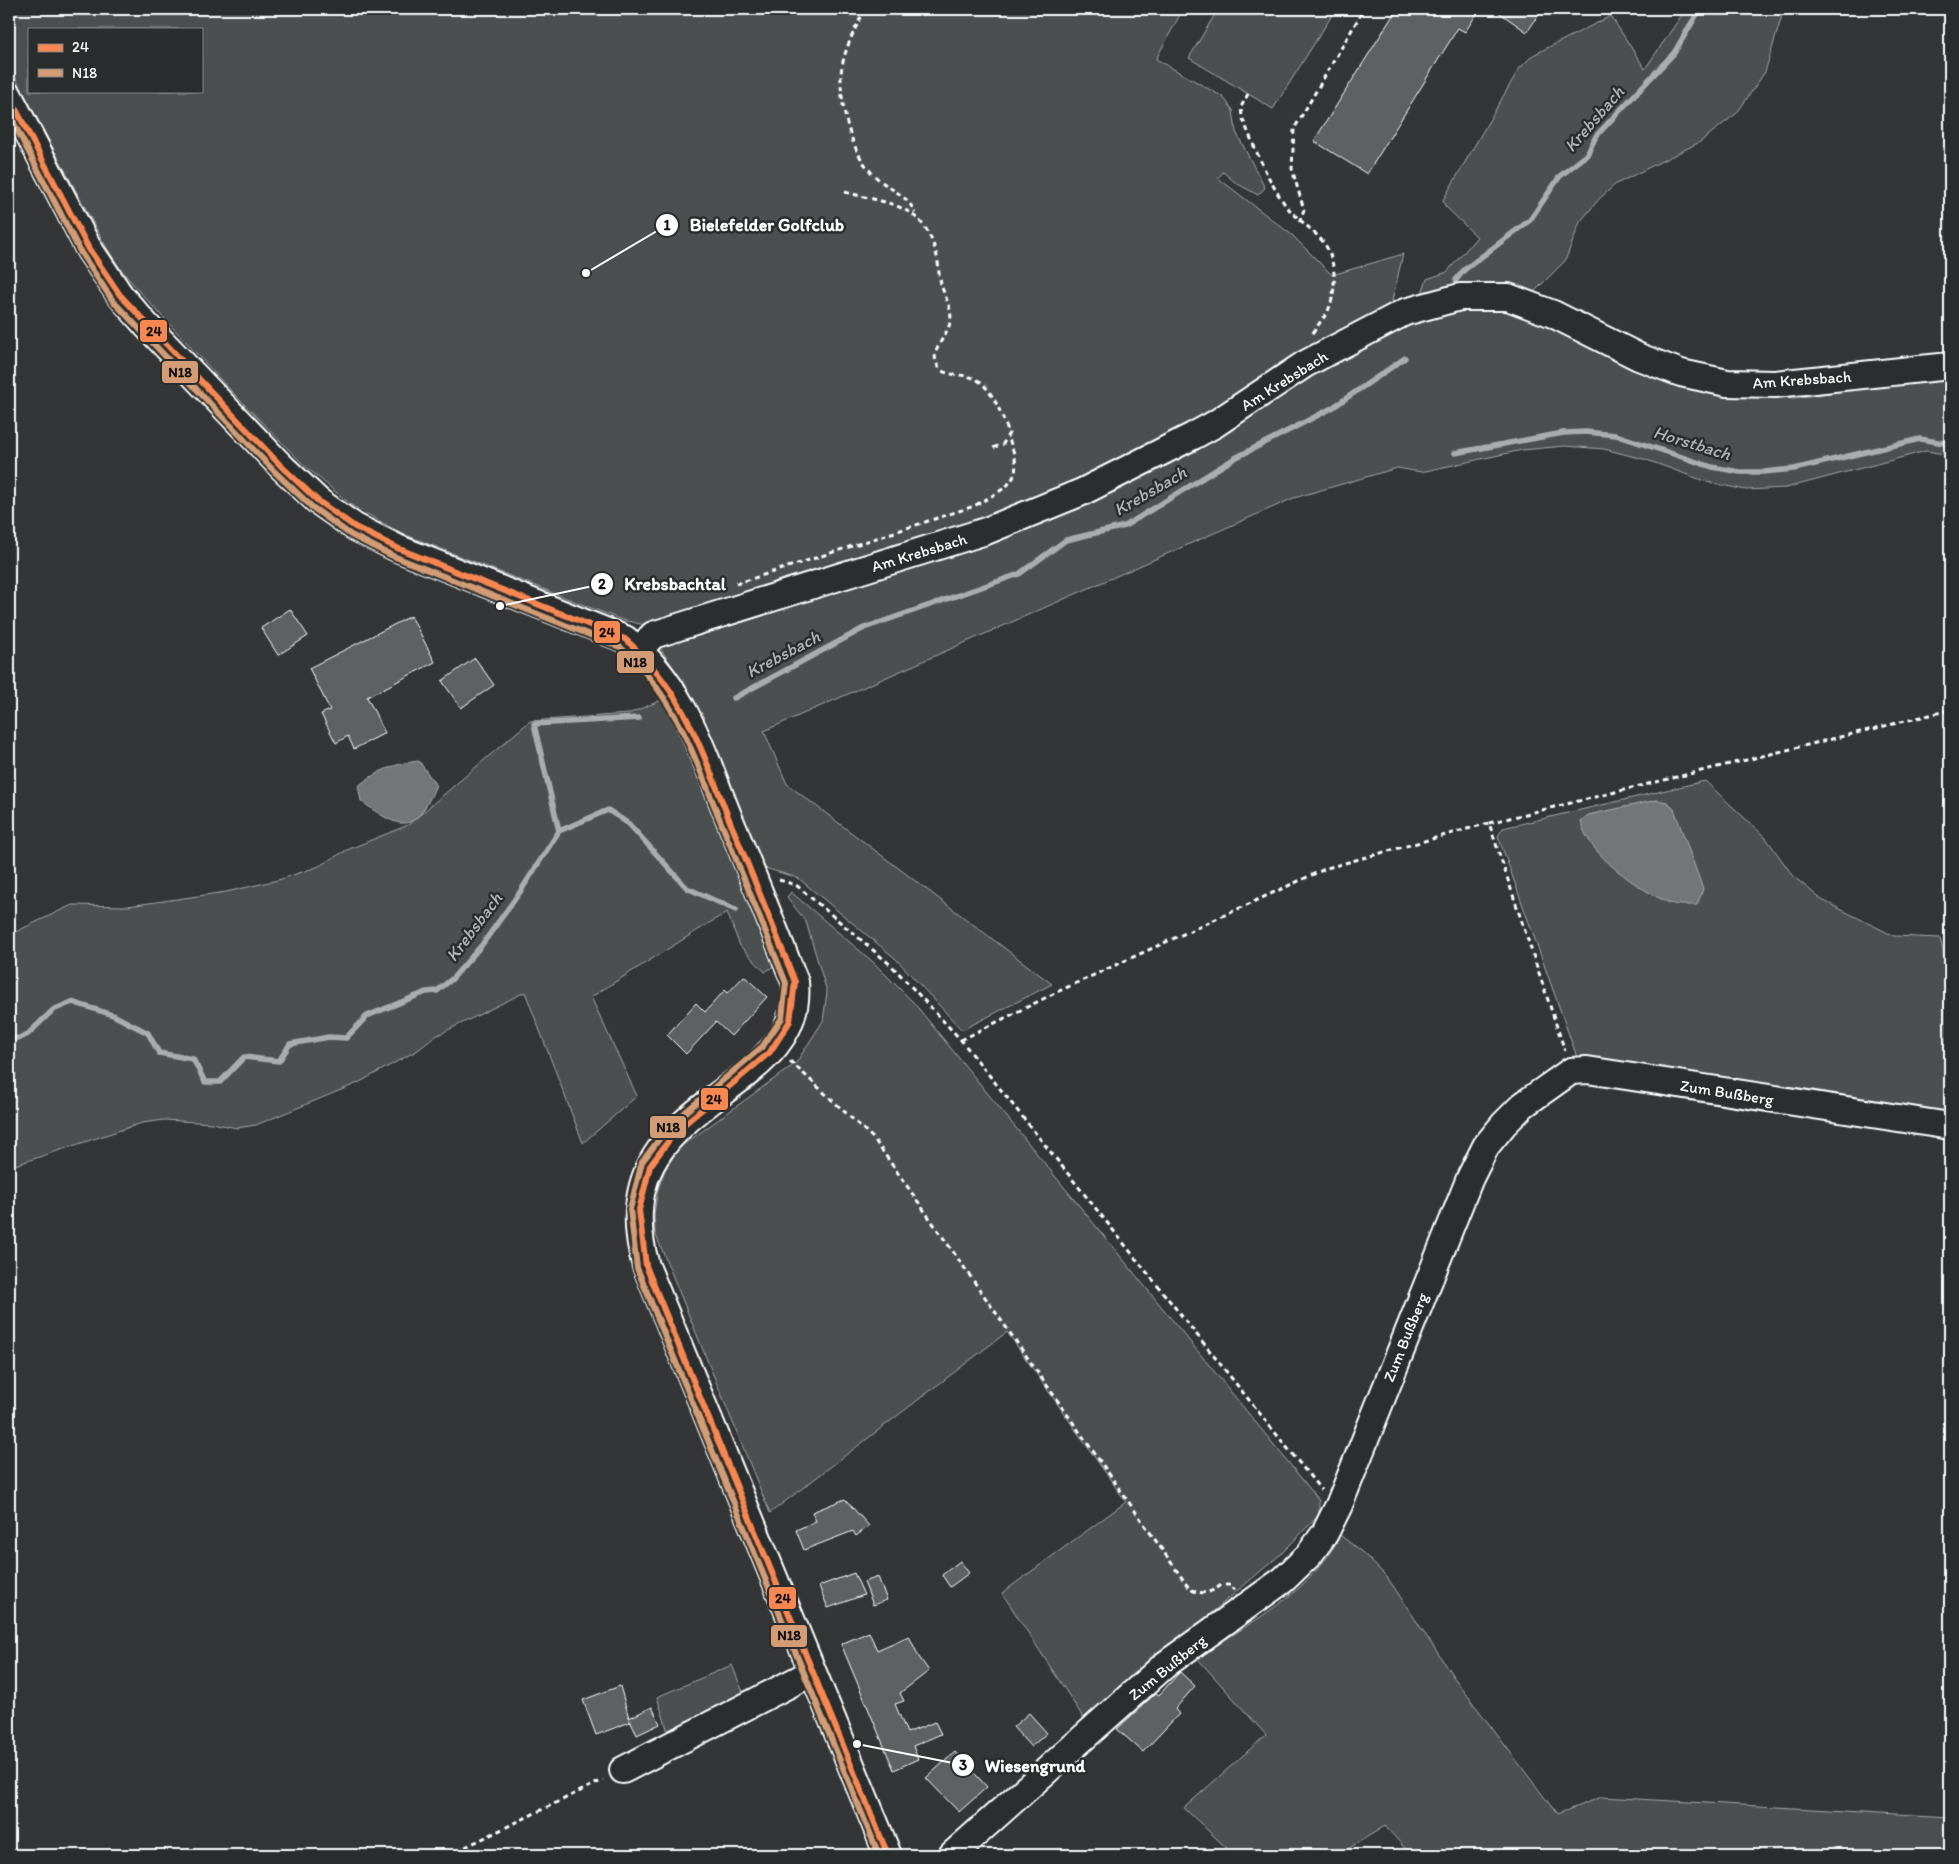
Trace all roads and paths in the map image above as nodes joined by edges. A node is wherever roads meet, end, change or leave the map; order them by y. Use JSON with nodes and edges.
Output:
{"nodes":[{"id":1,"x":865,"y":9,"type":"edge"},
{"id":2,"x":1364,"y":9,"type":"edge"},
{"id":3,"x":1248,"y":94,"type":"dead end"},
{"id":4,"x":9,"y":96,"type":"edge"},
{"id":5,"x":845,"y":192,"type":"dead end"},
{"id":6,"x":915,"y":214,"type":"junction"},
{"id":7,"x":1300,"y":222,"type":"junction"},
{"id":8,"x":1311,"y":336,"type":"dead end"},
{"id":9,"x":1950,"y":366,"type":"edge"},
{"id":10,"x":1008,"y":438,"type":"junction"},
{"id":11,"x":992,"y":448,"type":"dead end"},
{"id":12,"x":728,"y":587,"type":"dead end"},
{"id":13,"x":639,"y":650,"type":"junction"},
{"id":14,"x":1950,"y":710,"type":"edge"},
{"id":15,"x":1489,"y":823,"type":"junction"},
{"id":16,"x":752,"y":873,"type":"junction"},
{"id":17,"x":960,"y":1040,"type":"junction"},
{"id":18,"x":775,"y":1048,"type":"junction"},
{"id":19,"x":1571,"y":1071,"type":"junction"},
{"id":20,"x":1950,"y":1126,"type":"edge"},
{"id":21,"x":1339,"y":1505,"type":"junction"},
{"id":22,"x":1248,"y":1606,"type":"junction"},
{"id":23,"x":811,"y":1673,"type":"junction"},
{"id":24,"x":622,"y":1770,"type":"joint"},
{"id":25,"x":449,"y":1855,"type":"edge"},
{"id":26,"x":888,"y":1855,"type":"edge"},
{"id":27,"x":952,"y":1855,"type":"edge"}],
"edges":[{"from":1,"to":6,"type":"path"},
{"from":2,"to":7,"type":"path"},
{"from":3,"to":7,"type":"path"},
{"from":4,"to":13,"type":"street"},
{"from":5,"to":6,"type":"path"},
{"from":6,"to":10,"type":"path"},
{"from":7,"to":8,"type":"path"},
{"from":9,"to":13,"type":"street","name":"Am Krebsbach"},
{"from":10,"to":11,"type":"path"},
{"from":10,"to":12,"type":"path"},
{"from":13,"to":16,"type":"street"},
{"from":14,"to":15,"type":"path"},
{"from":15,"to":17,"type":"path"},
{"from":15,"to":19,"type":"path"},
{"from":16,"to":17,"type":"path"},
{"from":16,"to":18,"type":"street"},
{"from":17,"to":21,"type":"path"},
{"from":18,"to":22,"type":"path"},
{"from":18,"to":23,"type":"street"},
{"from":19,"to":20,"type":"street","name":"Zum Bußberg"},
{"from":19,"to":21,"type":"street","name":"Zum Bußberg"},
{"from":21,"to":22,"type":"street","name":"Zum Bußberg"},
{"from":22,"to":27,"type":"street","name":"Zum Bußberg"},
{"from":23,"to":24,"type":"street"},
{"from":23,"to":26,"type":"street"},
{"from":24,"to":25,"type":"path"}]}
